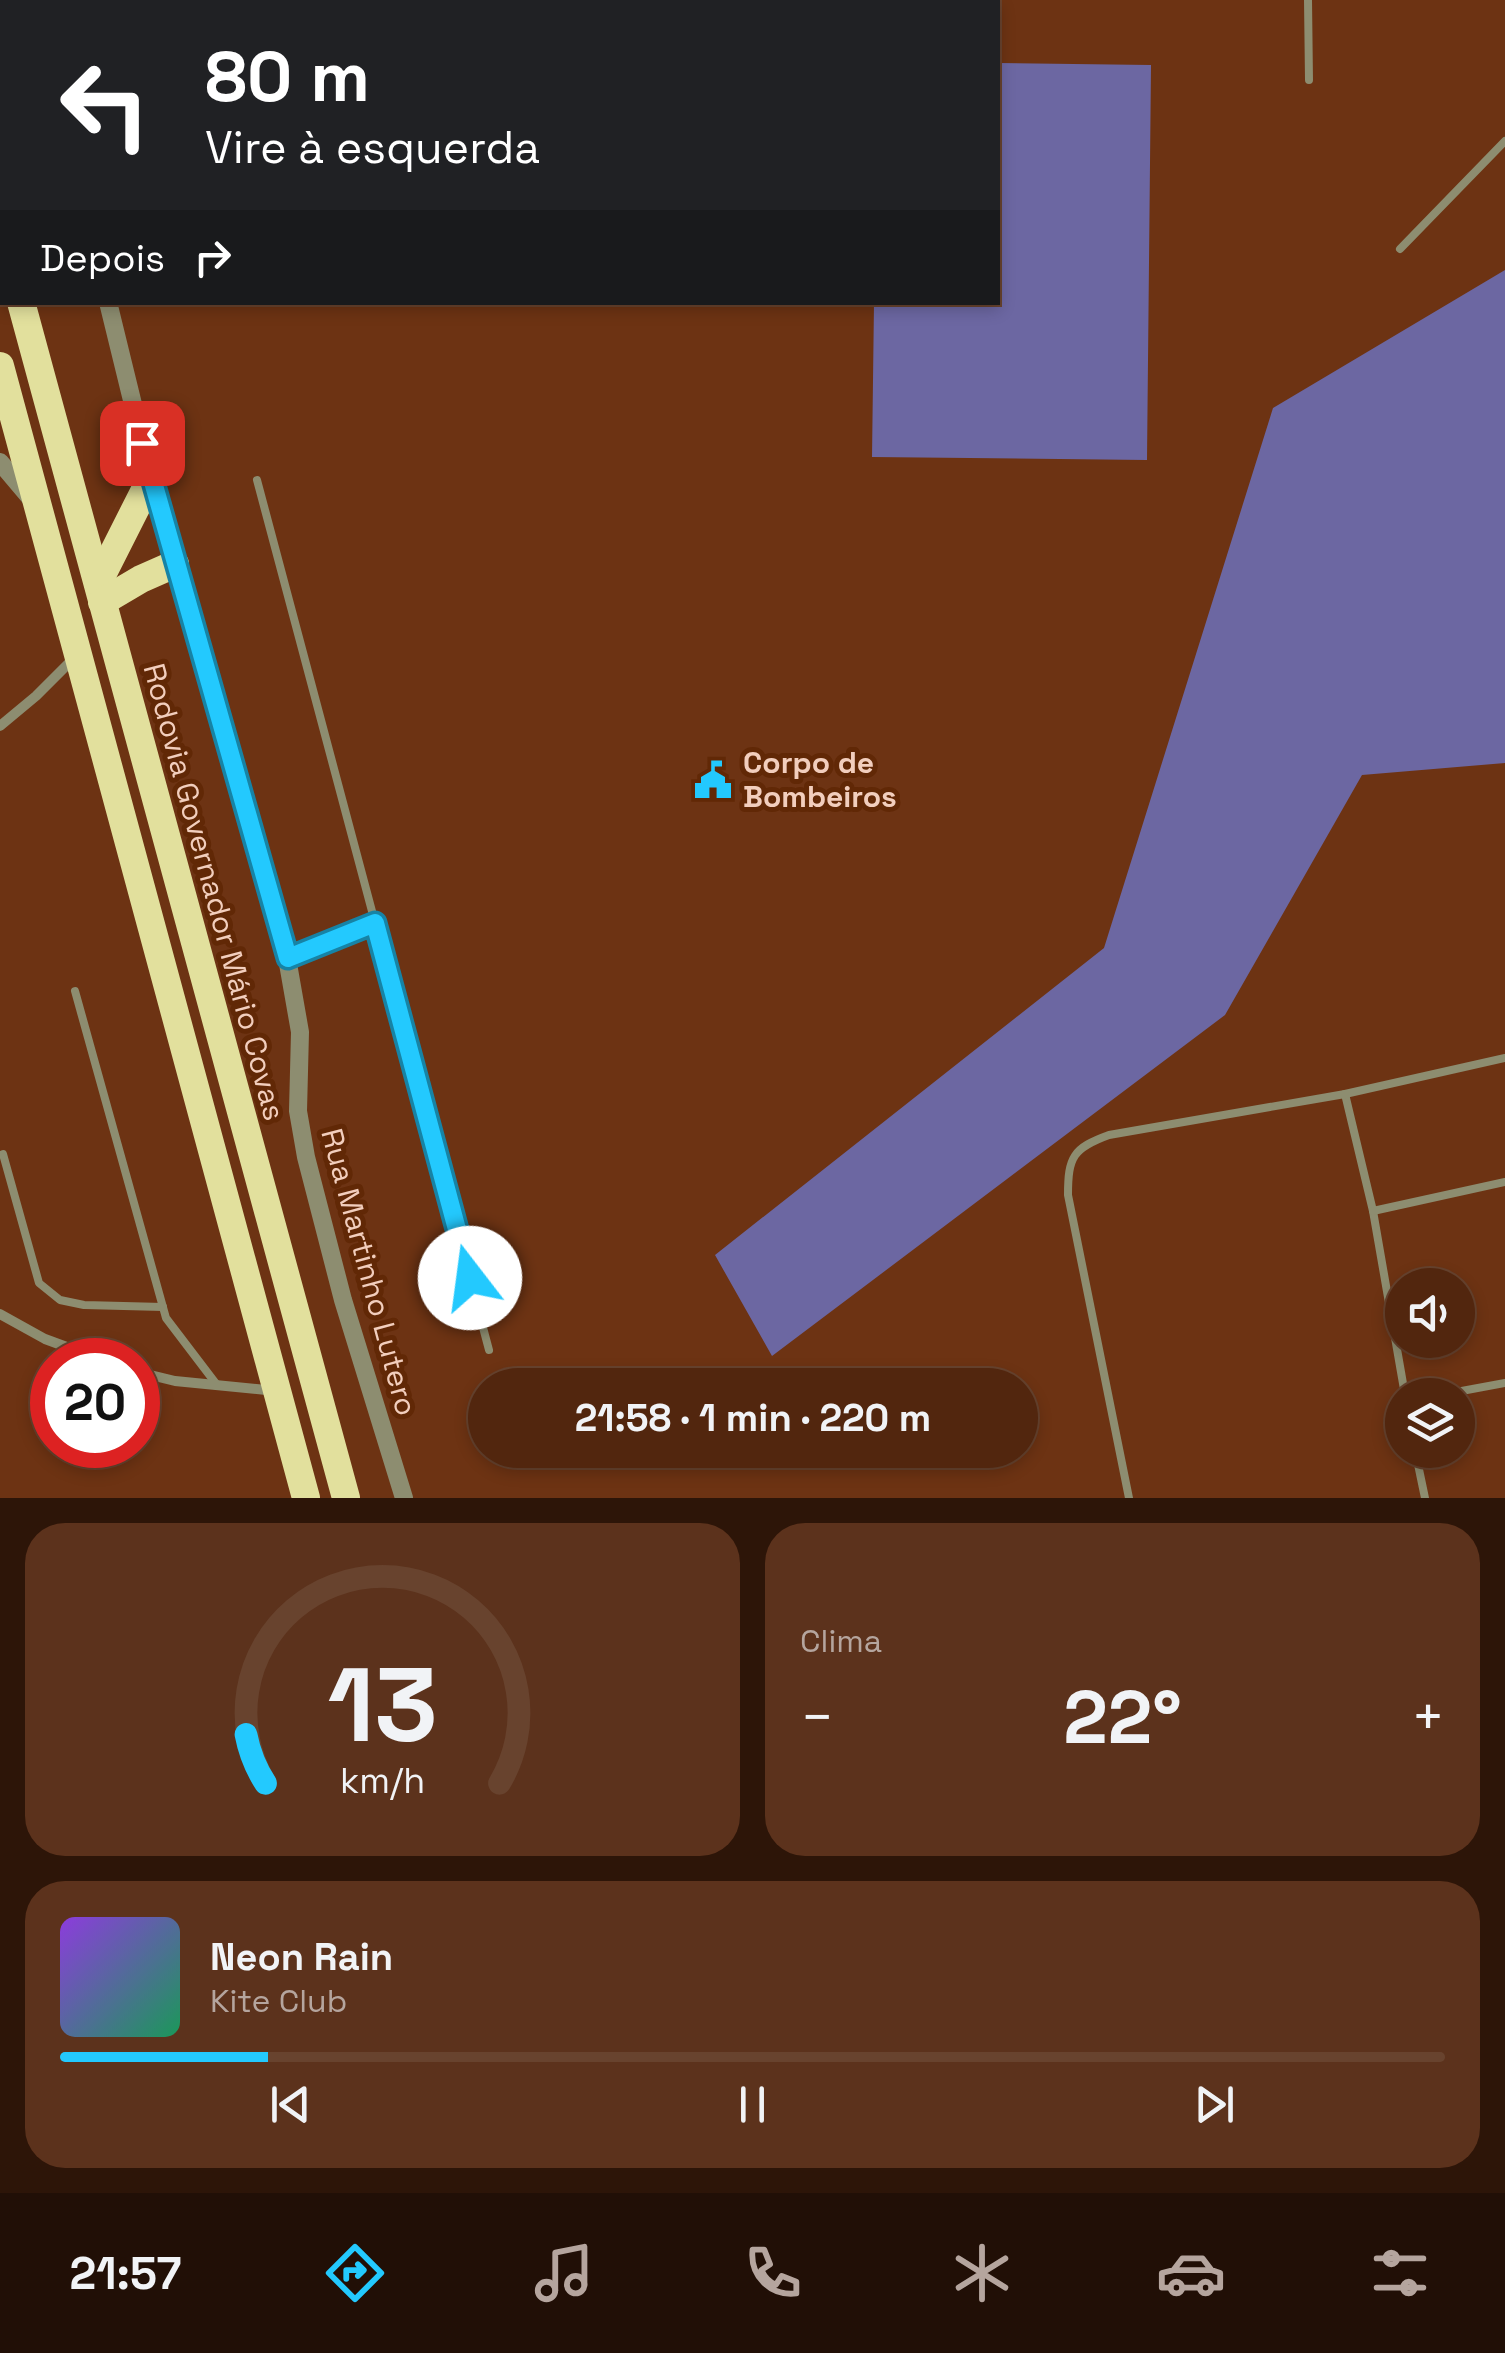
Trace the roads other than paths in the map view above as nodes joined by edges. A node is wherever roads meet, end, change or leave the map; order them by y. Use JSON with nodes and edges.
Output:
{"nodes":[{"id":1,"x":1308,"y":0,"type":"edge"},
{"id":2,"x":1309,"y":80,"type":"dead end"},
{"id":3,"x":1505,"y":141,"type":"edge"},
{"id":4,"x":1400,"y":249,"type":"dead end"},
{"id":5,"x":22,"y":305,"type":"edge"},
{"id":6,"x":109,"y":305,"type":"edge"},
{"id":7,"x":0,"y":366,"type":"edge"},
{"id":8,"x":0,"y":462,"type":"edge"},
{"id":9,"x":151,"y":478,"type":"junction"},
{"id":10,"x":257,"y":480,"type":"dead end"},
{"id":11,"x":40,"y":510,"type":"junction"},
{"id":12,"x":174,"y":564,"type":"junction"},
{"id":13,"x":100,"y":592,"type":"junction"},
{"id":14,"x":76,"y":656,"type":"junction"},
{"id":15,"x":0,"y":726,"type":"edge"},
{"id":16,"x":375,"y":923,"type":"junction"},
{"id":17,"x":288,"y":958,"type":"junction"},
{"id":18,"x":75,"y":991,"type":"dead end"},
{"id":19,"x":1505,"y":1058,"type":"edge"},
{"id":20,"x":1345,"y":1094,"type":"junction"},
{"id":21,"x":3,"y":1154,"type":"dead end"},
{"id":22,"x":1505,"y":1182,"type":"edge"},
{"id":23,"x":1373,"y":1210,"type":"junction"},
{"id":24,"x":164,"y":1306,"type":"junction"},
{"id":25,"x":0,"y":1314,"type":"edge"},
{"id":26,"x":44,"y":1338,"type":"edge"},
{"id":27,"x":488,"y":1350,"type":"dead end"},
{"id":28,"x":160,"y":1378,"type":"edge"},
{"id":29,"x":1401,"y":1378,"type":"edge"},
{"id":30,"x":1505,"y":1382,"type":"edge"},
{"id":31,"x":217,"y":1385,"type":"junction"},
{"id":32,"x":1475,"y":1388,"type":"edge"},
{"id":33,"x":277,"y":1391,"type":"junction"},
{"id":34,"x":1419,"y":1468,"type":"edge"},
{"id":35,"x":306,"y":1498,"type":"edge"},
{"id":36,"x":346,"y":1498,"type":"edge"},
{"id":37,"x":404,"y":1498,"type":"edge"},
{"id":38,"x":1129,"y":1498,"type":"edge"},
{"id":39,"x":1425,"y":1498,"type":"edge"}],
"edges":[{"from":1,"to":2,"type":"lane"},
{"from":3,"to":4,"type":"lane"},
{"from":5,"to":13,"type":"highway","name":"Rodovia Governador Mário Covas"},
{"from":6,"to":9,"type":"street","name":"Rua Martinho Lutero"},
{"from":7,"to":11,"type":"highway"},
{"from":8,"to":11,"type":"street"},
{"from":9,"to":12,"type":"street","name":"Rua Martinho Lutero"},
{"from":9,"to":13,"type":"highway"},
{"from":10,"to":16,"type":"lane"},
{"from":11,"to":14,"type":"highway"},
{"from":12,"to":13,"type":"highway"},
{"from":12,"to":17,"type":"street","name":"Rua Martinho Lutero"},
{"from":13,"to":36,"type":"highway","name":"Rodovia Governador Mário Covas"},
{"from":14,"to":15,"type":"street"},
{"from":14,"to":33,"type":"highway"},
{"from":16,"to":17,"type":"lane"},
{"from":16,"to":27,"type":"lane"},
{"from":17,"to":37,"type":"street","name":"Rua Martinho Lutero"},
{"from":18,"to":24,"type":"lane"},
{"from":19,"to":20,"type":"lane"},
{"from":20,"to":23,"type":"lane"},
{"from":20,"to":38,"type":"lane"},
{"from":21,"to":24,"type":"lane"},
{"from":22,"to":23,"type":"lane"},
{"from":23,"to":29,"type":"lane"},
{"from":24,"to":31,"type":"lane"},
{"from":25,"to":26,"type":"street"},
{"from":28,"to":31,"type":"street"},
{"from":30,"to":32,"type":"lane"},
{"from":31,"to":33,"type":"street"},
{"from":33,"to":35,"type":"highway"},
{"from":34,"to":39,"type":"lane"}]}
